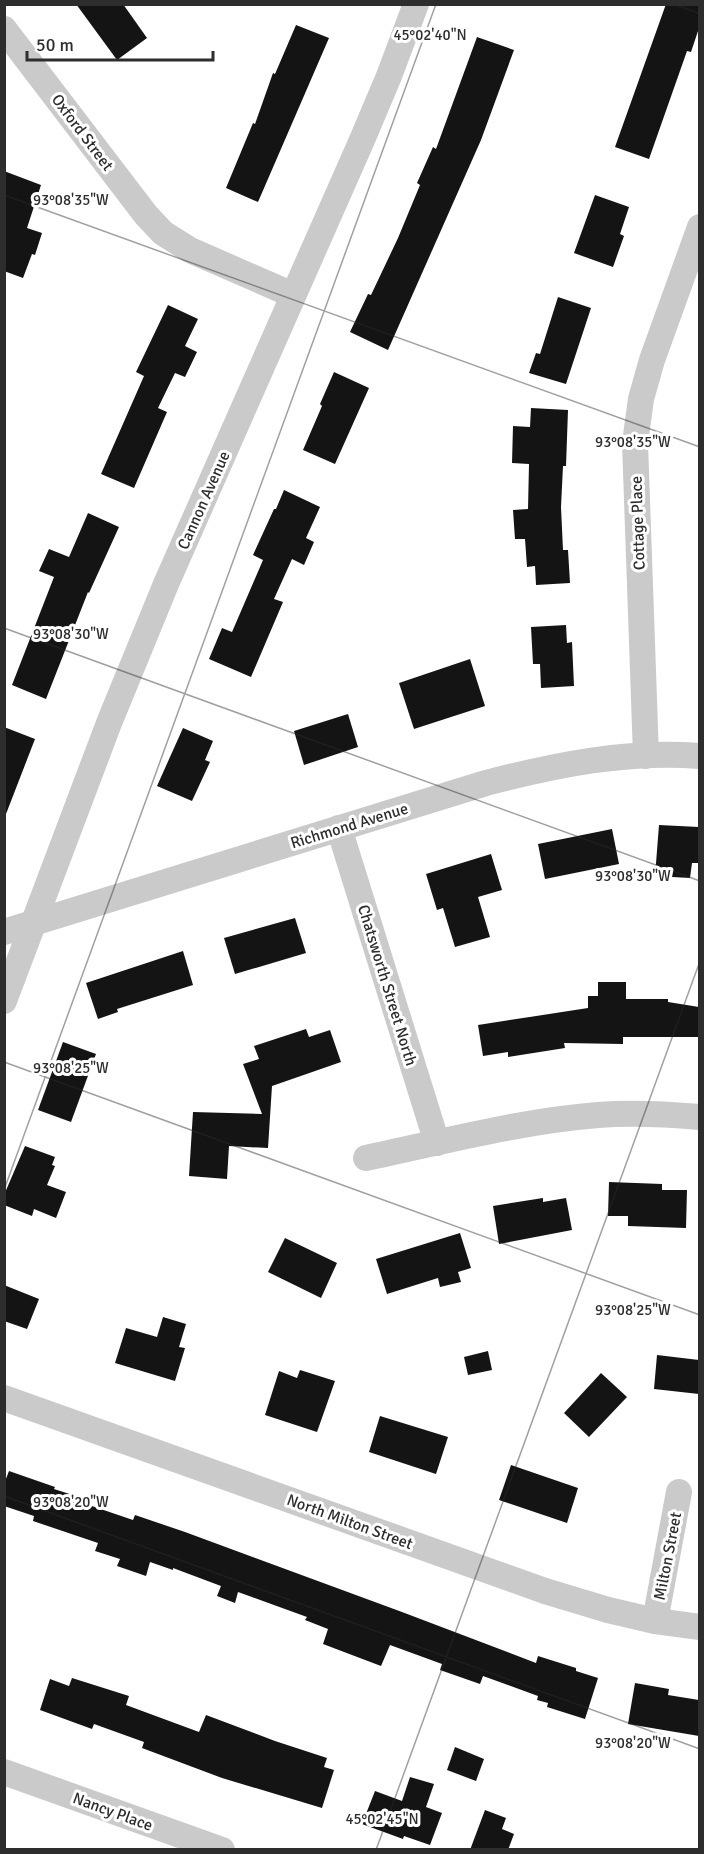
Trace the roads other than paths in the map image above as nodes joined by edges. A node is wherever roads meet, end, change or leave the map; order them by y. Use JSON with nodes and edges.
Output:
{"nodes":[{"id":1,"x":416,"y":4,"type":"edge"},
{"id":2,"x":4,"y":29,"type":"edge"},
{"id":3,"x":699,"y":227,"type":"edge"},
{"id":4,"x":293,"y":295,"type":"junction"},
{"id":5,"x":646,"y":756,"type":"junction"},
{"id":6,"x":699,"y":756,"type":"edge"},
{"id":7,"x":339,"y":828,"type":"junction"},
{"id":8,"x":34,"y":923,"type":"junction"},
{"id":9,"x":4,"y":932,"type":"edge"},
{"id":10,"x":4,"y":1001,"type":"edge"},
{"id":11,"x":699,"y":1117,"type":"edge"},
{"id":12,"x":437,"y":1143,"type":"junction"},
{"id":13,"x":366,"y":1158,"type":"dead end"},
{"id":14,"x":4,"y":1398,"type":"edge"},
{"id":15,"x":679,"y":1492,"type":"dead end"},
{"id":16,"x":655,"y":1621,"type":"junction"},
{"id":17,"x":699,"y":1627,"type":"edge"},
{"id":18,"x":4,"y":1772,"type":"edge"},
{"id":19,"x":222,"y":1850,"type":"edge"}],
"edges":[{"from":1,"to":4,"type":"street","name":"Cannon Avenue"},
{"from":2,"to":4,"type":"street","name":"Oxford Street"},
{"from":3,"to":5,"type":"street","name":"Cottage Place"},
{"from":4,"to":8,"type":"street","name":"Cannon Avenue"},
{"from":5,"to":6,"type":"street","name":"Richmond Avenue"},
{"from":5,"to":7,"type":"street","name":"Richmond Avenue"},
{"from":7,"to":8,"type":"street","name":"Richmond Avenue"},
{"from":7,"to":12,"type":"street","name":"Chatsworth Street North"},
{"from":8,"to":9,"type":"street","name":"Richmond Avenue"},
{"from":8,"to":10,"type":"street","name":"Cannon Avenue"},
{"from":11,"to":12,"type":"street"},
{"from":12,"to":13,"type":"street"},
{"from":14,"to":16,"type":"street","name":"North Milton Street"},
{"from":15,"to":16,"type":"street","name":"Milton Street"},
{"from":16,"to":17,"type":"street","name":"North Milton Street"},
{"from":18,"to":19,"type":"street","name":"Nancy Place"}]}
